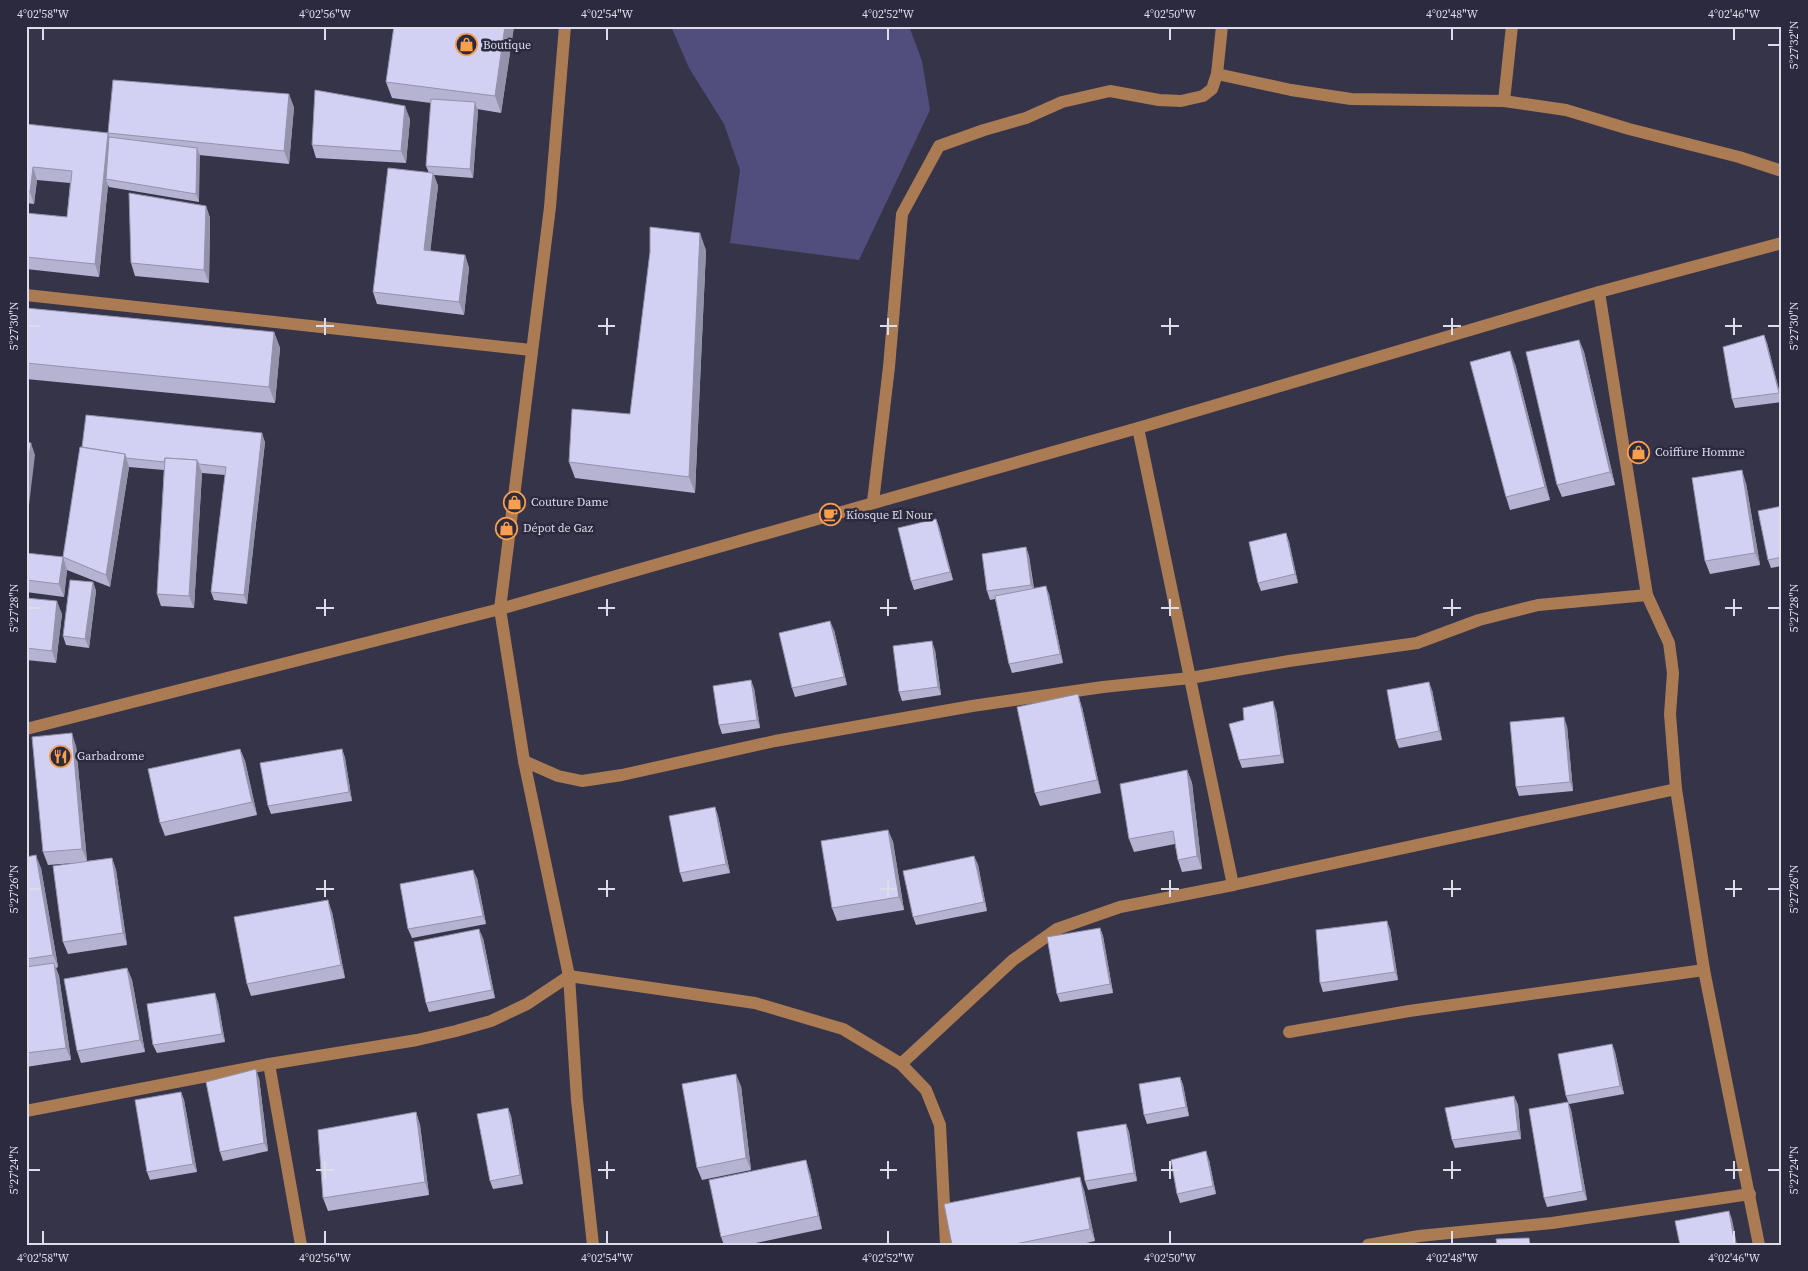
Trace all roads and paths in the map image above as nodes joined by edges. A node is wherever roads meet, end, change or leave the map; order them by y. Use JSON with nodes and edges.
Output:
{"nodes":[{"id":1,"x":565,"y":26,"type":"edge"},
{"id":2,"x":1222,"y":26,"type":"edge"},
{"id":3,"x":1512,"y":26,"type":"edge"},
{"id":4,"x":1217,"y":74,"type":"junction"},
{"id":5,"x":1504,"y":101,"type":"junction"},
{"id":6,"x":1782,"y":171,"type":"edge"},
{"id":7,"x":1782,"y":243,"type":"edge"},
{"id":8,"x":1599,"y":292,"type":"junction"},
{"id":9,"x":26,"y":295,"type":"edge"},
{"id":10,"x":531,"y":350,"type":"junction"},
{"id":11,"x":1138,"y":428,"type":"junction"},
{"id":12,"x":873,"y":502,"type":"junction"},
{"id":13,"x":1647,"y":595,"type":"junction"},
{"id":14,"x":500,"y":610,"type":"junction"},
{"id":15,"x":1190,"y":678,"type":"junction"},
{"id":16,"x":26,"y":729,"type":"edge"},
{"id":17,"x":524,"y":761,"type":"junction"},
{"id":18,"x":1676,"y":789,"type":"junction"},
{"id":19,"x":1233,"y":885,"type":"junction"},
{"id":20,"x":1704,"y":970,"type":"junction"},
{"id":21,"x":569,"y":976,"type":"junction"},
{"id":22,"x":1289,"y":1032,"type":"dead end"},
{"id":23,"x":269,"y":1064,"type":"junction"},
{"id":24,"x":902,"y":1064,"type":"junction"},
{"id":25,"x":26,"y":1111,"type":"edge"},
{"id":26,"x":1750,"y":1194,"type":"junction"},
{"id":27,"x":301,"y":1245,"type":"edge"},
{"id":28,"x":593,"y":1245,"type":"edge"},
{"id":29,"x":946,"y":1245,"type":"edge"},
{"id":30,"x":1368,"y":1245,"type":"edge"},
{"id":31,"x":1759,"y":1245,"type":"edge"}],
"edges":[{"from":1,"to":10,"type":"street"},
{"from":2,"to":4,"type":"street"},
{"from":3,"to":5,"type":"street"},
{"from":4,"to":5,"type":"street"},
{"from":4,"to":12,"type":"street"},
{"from":5,"to":6,"type":"street"},
{"from":7,"to":8,"type":"street"},
{"from":8,"to":11,"type":"street"},
{"from":8,"to":13,"type":"street"},
{"from":9,"to":10,"type":"street"},
{"from":10,"to":14,"type":"street"},
{"from":11,"to":12,"type":"street"},
{"from":11,"to":15,"type":"street"},
{"from":12,"to":14,"type":"street"},
{"from":13,"to":15,"type":"street"},
{"from":13,"to":18,"type":"street"},
{"from":14,"to":16,"type":"street"},
{"from":14,"to":17,"type":"street"},
{"from":15,"to":17,"type":"street"},
{"from":15,"to":19,"type":"street"},
{"from":17,"to":21,"type":"street"},
{"from":18,"to":19,"type":"street"},
{"from":18,"to":20,"type":"street"},
{"from":19,"to":24,"type":"street"},
{"from":20,"to":22,"type":"street"},
{"from":20,"to":26,"type":"street"},
{"from":21,"to":23,"type":"street"},
{"from":21,"to":24,"type":"street"},
{"from":21,"to":28,"type":"street"},
{"from":23,"to":25,"type":"street"},
{"from":23,"to":27,"type":"street"},
{"from":24,"to":29,"type":"street"},
{"from":26,"to":30,"type":"street"},
{"from":26,"to":31,"type":"street"}]}
